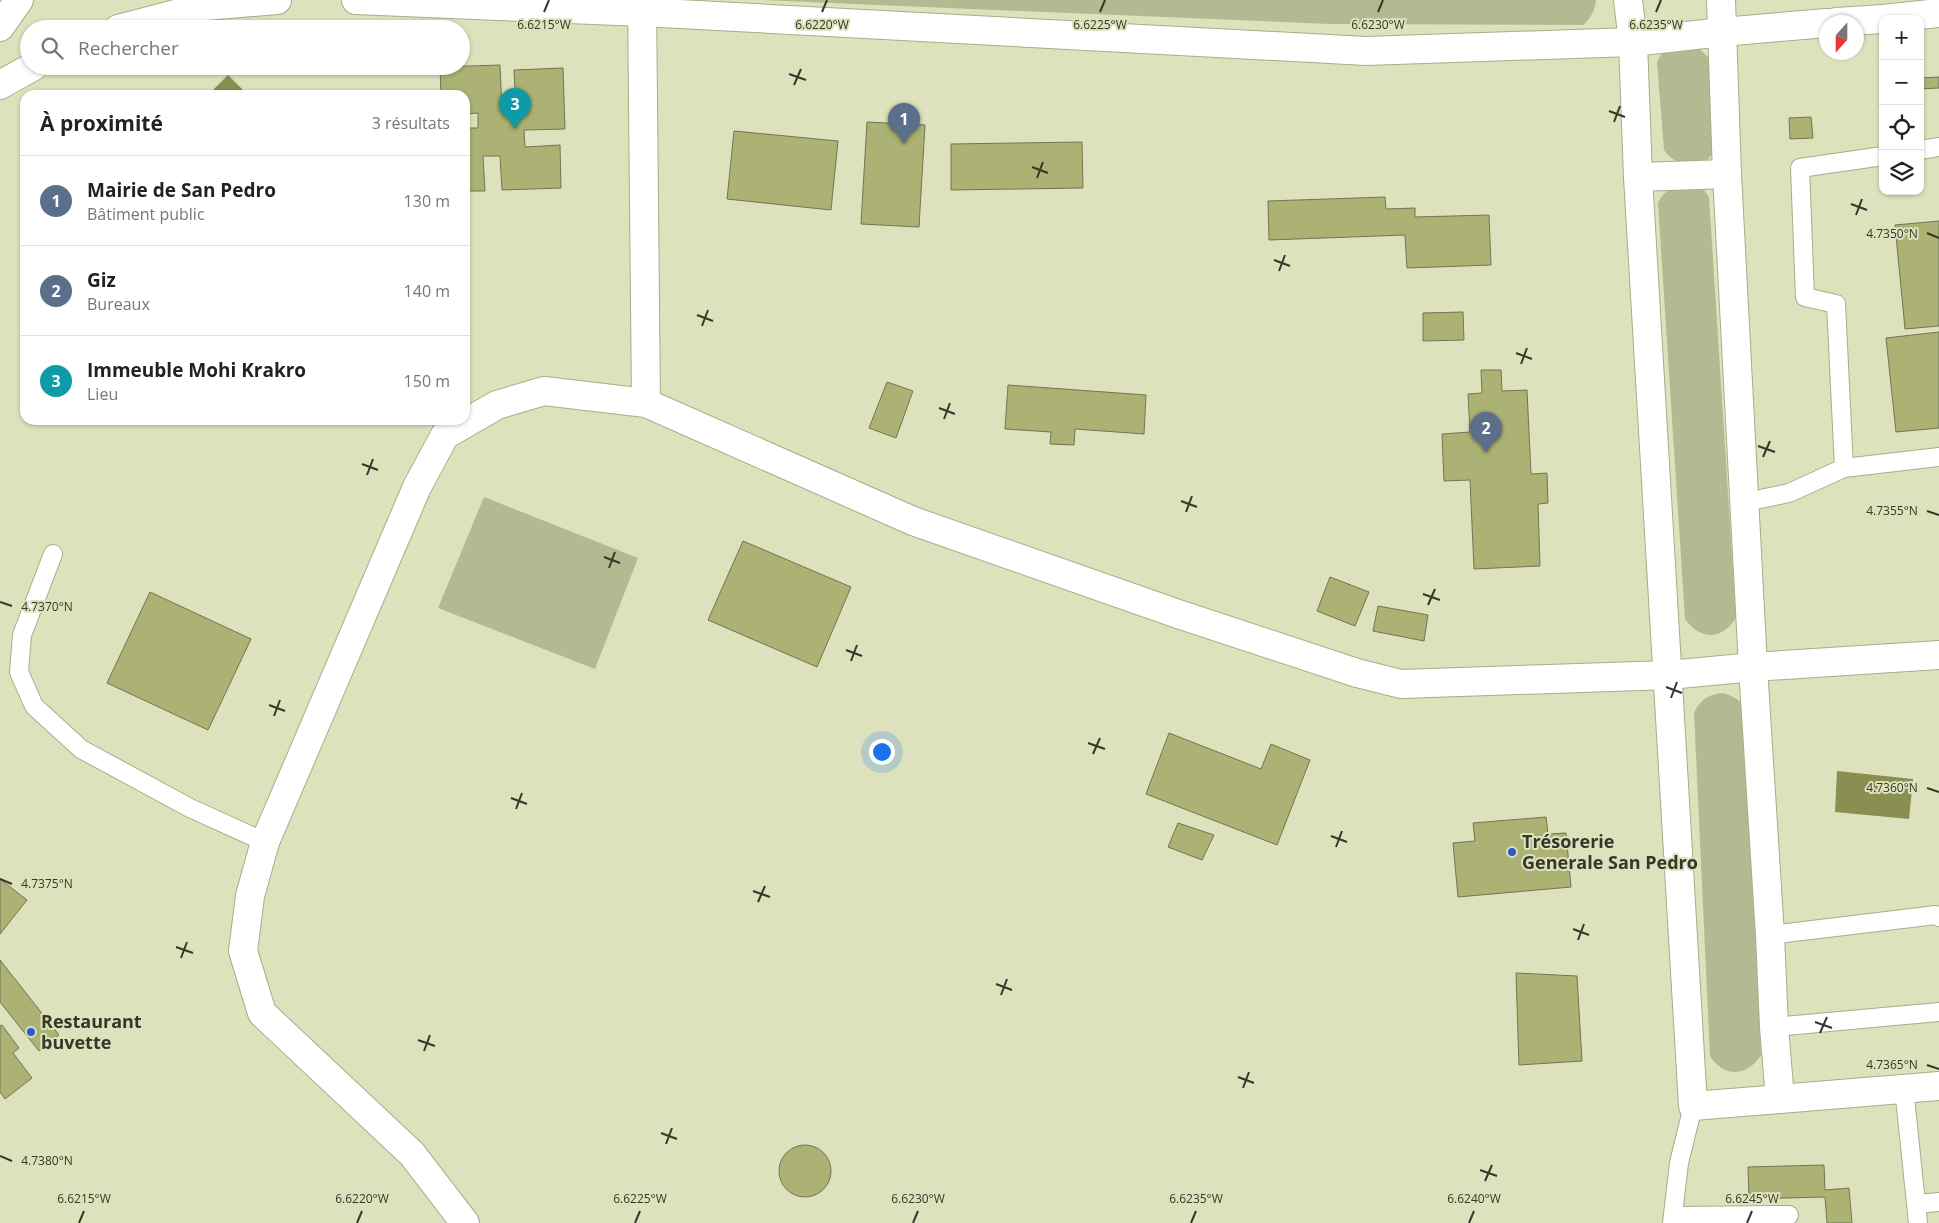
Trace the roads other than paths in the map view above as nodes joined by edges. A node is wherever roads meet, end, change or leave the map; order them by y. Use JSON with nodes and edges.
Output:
{"nodes":[{"id":1,"x":19,"y":0,"type":"edge"},
{"id":2,"x":277,"y":0,"type":"edge"},
{"id":3,"x":356,"y":0,"type":"edge"},
{"id":4,"x":1628,"y":0,"type":"edge"},
{"id":5,"x":1721,"y":0,"type":"edge"},
{"id":6,"x":205,"y":3,"type":"edge"},
{"id":7,"x":642,"y":6,"type":"edge"},
{"id":8,"x":1939,"y":14,"type":"edge"},
{"id":9,"x":1924,"y":15,"type":"edge"},
{"id":10,"x":1879,"y":19,"type":"edge"},
{"id":11,"x":148,"y":20,"type":"edge"},
{"id":12,"x":1864,"y":20,"type":"edge"},
{"id":13,"x":1819,"y":24,"type":"edge"},
{"id":14,"x":0,"y":27,"type":"edge"},
{"id":15,"x":1722,"y":32,"type":"junction"},
{"id":16,"x":1633,"y":42,"type":"junction"},
{"id":17,"x":20,"y":74,"type":"edge"},
{"id":18,"x":0,"y":85,"type":"edge"},
{"id":19,"x":1939,"y":147,"type":"edge"},
{"id":20,"x":1924,"y":149,"type":"edge"},
{"id":21,"x":1879,"y":157,"type":"edge"},
{"id":22,"x":1727,"y":174,"type":"junction"},
{"id":23,"x":1638,"y":177,"type":"junction"},
{"id":24,"x":646,"y":403,"type":"junction"},
{"id":25,"x":470,"y":421,"type":"edge"},
{"id":26,"x":462,"y":425,"type":"edge"},
{"id":27,"x":1939,"y":457,"type":"edge"},
{"id":28,"x":1844,"y":468,"type":"junction"},
{"id":29,"x":1746,"y":502,"type":"junction"},
{"id":30,"x":53,"y":554,"type":"dead end"},
{"id":31,"x":1939,"y":655,"type":"edge"},
{"id":32,"x":1753,"y":667,"type":"junction"},
{"id":33,"x":1669,"y":675,"type":"junction"},
{"id":34,"x":265,"y":842,"type":"junction"},
{"id":35,"x":1939,"y":917,"type":"edge"},
{"id":36,"x":1770,"y":935,"type":"junction"},
{"id":37,"x":1939,"y":1012,"type":"edge"},
{"id":38,"x":1774,"y":1027,"type":"junction"},
{"id":39,"x":1939,"y":1086,"type":"edge"},
{"id":40,"x":1904,"y":1088,"type":"junction"},
{"id":41,"x":1780,"y":1099,"type":"junction"},
{"id":42,"x":1694,"y":1106,"type":"junction"},
{"id":43,"x":1939,"y":1202,"type":"edge"},
{"id":44,"x":1917,"y":1204,"type":"junction"},
{"id":45,"x":1789,"y":1215,"type":"dead end"},
{"id":46,"x":1672,"y":1220,"type":"edge"},
{"id":47,"x":465,"y":1223,"type":"edge"},
{"id":48,"x":1918,"y":1223,"type":"edge"}],
"edges":[{"from":1,"to":14,"type":"street"},
{"from":2,"to":6,"type":"street"},
{"from":3,"to":7,"type":"street"},
{"from":4,"to":16,"type":"street"},
{"from":5,"to":15,"type":"street"},
{"from":6,"to":11,"type":"street"},
{"from":7,"to":16,"type":"street"},
{"from":7,"to":24,"type":"street"},
{"from":8,"to":9,"type":"street"},
{"from":10,"to":12,"type":"street"},
{"from":13,"to":15,"type":"street"},
{"from":15,"to":16,"type":"street"},
{"from":15,"to":22,"type":"street"},
{"from":16,"to":23,"type":"street"},
{"from":17,"to":18,"type":"street"},
{"from":19,"to":20,"type":"lane"},
{"from":21,"to":28,"type":"lane"},
{"from":22,"to":23,"type":"street"},
{"from":22,"to":29,"type":"street"},
{"from":23,"to":33,"type":"street"},
{"from":24,"to":25,"type":"street"},
{"from":24,"to":33,"type":"street"},
{"from":26,"to":34,"type":"street"},
{"from":27,"to":28,"type":"lane"},
{"from":28,"to":29,"type":"lane"},
{"from":29,"to":32,"type":"street"},
{"from":30,"to":34,"type":"lane"},
{"from":31,"to":32,"type":"street"},
{"from":32,"to":33,"type":"street"},
{"from":32,"to":36,"type":"street"},
{"from":33,"to":42,"type":"street"},
{"from":34,"to":47,"type":"street"},
{"from":35,"to":36,"type":"lane"},
{"from":36,"to":38,"type":"street"},
{"from":37,"to":38,"type":"lane"},
{"from":38,"to":41,"type":"street"},
{"from":39,"to":40,"type":"street"},
{"from":40,"to":41,"type":"street"},
{"from":40,"to":44,"type":"lane"},
{"from":41,"to":42,"type":"street"},
{"from":42,"to":46,"type":"lane"},
{"from":43,"to":44,"type":"lane"},
{"from":44,"to":48,"type":"lane"},
{"from":45,"to":46,"type":"lane"}]}
